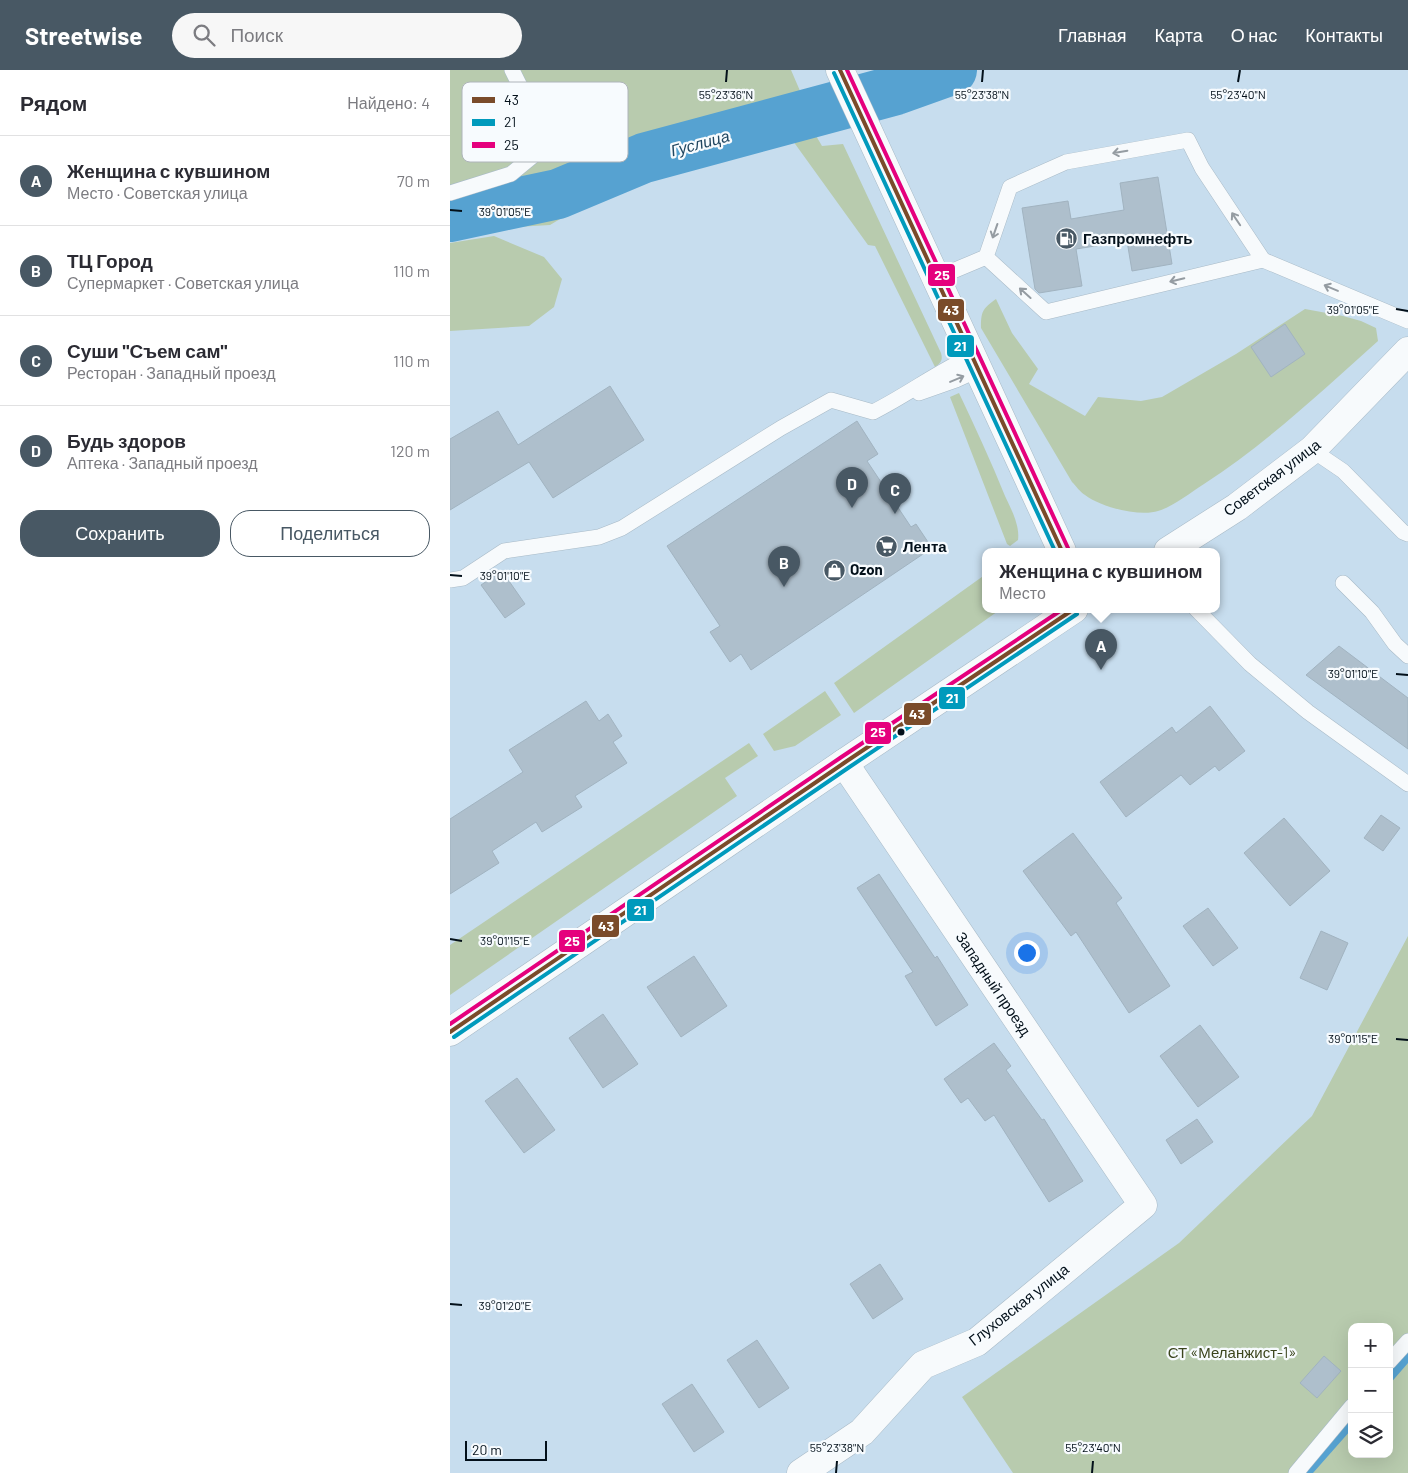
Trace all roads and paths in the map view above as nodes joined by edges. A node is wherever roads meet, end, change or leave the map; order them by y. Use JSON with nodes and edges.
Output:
{"nodes":[{"id":1,"x":512,"y":70,"type":"edge"},
{"id":2,"x":840,"y":70,"type":"edge"},
{"id":3,"x":518,"y":82,"type":"edge"},
{"id":4,"x":525,"y":162,"type":"edge"},
{"id":5,"x":450,"y":193,"type":"edge"},
{"id":6,"x":986,"y":257,"type":"junction"},
{"id":7,"x":1263,"y":260,"type":"junction"},
{"id":8,"x":936,"y":278,"type":"junction"},
{"id":9,"x":1408,"y":321,"type":"edge"},
{"id":10,"x":1408,"y":351,"type":"edge"},
{"id":11,"x":975,"y":363,"type":"junction"},
{"id":12,"x":1312,"y":450,"type":"junction"},
{"id":13,"x":1408,"y":534,"type":"edge"},
{"id":14,"x":1061,"y":548,"type":"edge"},
{"id":15,"x":1173,"y":548,"type":"edge"},
{"id":16,"x":450,"y":580,"type":"edge"},
{"id":17,"x":1343,"y":583,"type":"dead end"},
{"id":18,"x":1068,"y":613,"type":"edge"},
{"id":19,"x":1200,"y":613,"type":"edge"},
{"id":20,"x":1408,"y":656,"type":"edge"},
{"id":21,"x":844,"y":763,"type":"junction"},
{"id":22,"x":1408,"y":784,"type":"edge"},
{"id":23,"x":450,"y":1032,"type":"edge"},
{"id":24,"x":1143,"y":1205,"type":"joint"},
{"id":25,"x":1408,"y":1341,"type":"edge"},
{"id":26,"x":1393,"y":1358,"type":"edge"},
{"id":27,"x":1348,"y":1411,"type":"edge"},
{"id":28,"x":801,"y":1473,"type":"edge"},
{"id":29,"x":1296,"y":1473,"type":"edge"}],
"edges":[{"from":1,"to":3,"type":"lane"},
{"from":2,"to":8,"type":"street"},
{"from":4,"to":5,"type":"lane"},
{"from":7,"to":6,"type":"lane","one_way":true},
{"from":7,"to":6,"type":"lane","one_way":true},
{"from":6,"to":8,"type":"lane"},
{"from":9,"to":7,"type":"lane","one_way":true},
{"from":8,"to":11,"type":"street"},
{"from":10,"to":12,"type":"street","name":"Советская улица"},
{"from":11,"to":14,"type":"street"},
{"from":11,"to":16,"type":"lane"},
{"from":12,"to":13,"type":"lane"},
{"from":12,"to":15,"type":"street","name":"Советская улица"},
{"from":17,"to":20,"type":"lane"},
{"from":18,"to":21,"type":"street"},
{"from":19,"to":22,"type":"lane"},
{"from":21,"to":23,"type":"street"},
{"from":21,"to":24,"type":"street","name":"Западный проезд"},
{"from":24,"to":28,"type":"street","name":"Глуховская улица"},
{"from":25,"to":26,"type":"lane"},
{"from":27,"to":29,"type":"lane"}]}
